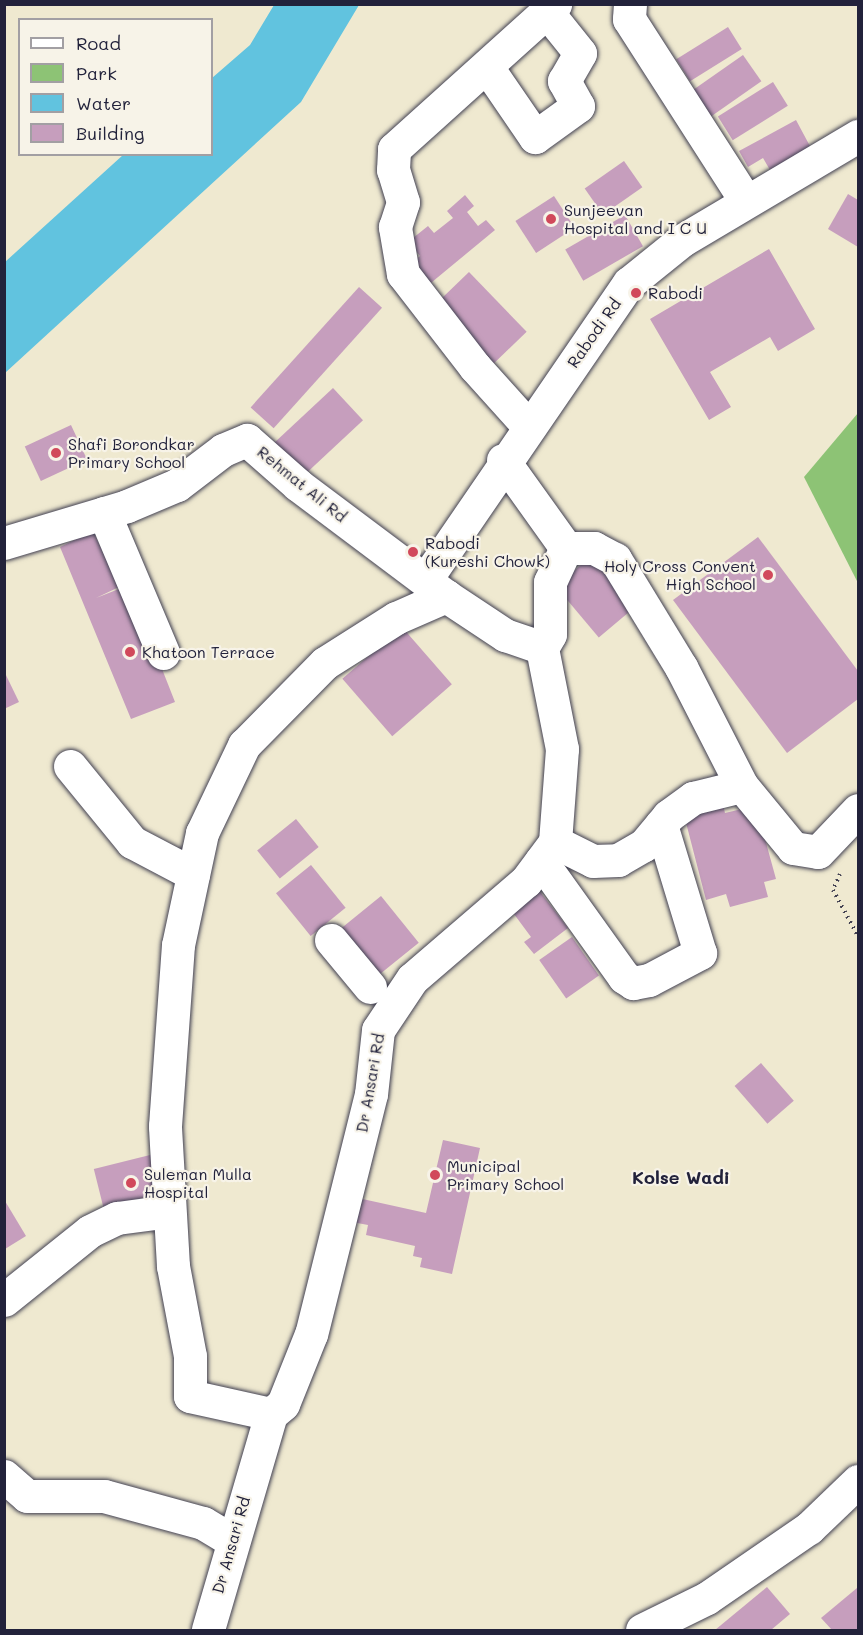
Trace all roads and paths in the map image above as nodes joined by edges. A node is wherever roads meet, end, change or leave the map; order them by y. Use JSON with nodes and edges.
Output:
{"nodes":[{"id":1,"x":630,"y":4,"type":"edge"},
{"id":2,"x":551,"y":8,"type":"edge"},
{"id":3,"x":487,"y":66,"type":"junction"},
{"id":4,"x":858,"y":136,"type":"edge"},
{"id":5,"x":746,"y":201,"type":"junction"},
{"id":6,"x":530,"y":427,"type":"junction"},
{"id":7,"x":503,"y":460,"type":"junction"},
{"id":8,"x":104,"y":513,"type":"junction"},
{"id":9,"x":4,"y":543,"type":"edge"},
{"id":10,"x":566,"y":548,"type":"junction"},
{"id":11,"x":436,"y":587,"type":"junction"},
{"id":12,"x":542,"y":648,"type":"junction"},
{"id":13,"x":163,"y":653,"type":"dead end"},
{"id":14,"x":70,"y":766,"type":"dead end"},
{"id":15,"x":742,"y":786,"type":"junction"},
{"id":16,"x":858,"y":810,"type":"edge"},
{"id":17,"x":661,"y":825,"type":"junction"},
{"id":18,"x":548,"y":851,"type":"junction"},
{"id":19,"x":842,"y":869,"type":"dead end"},
{"id":20,"x":193,"y":874,"type":"junction"},
{"id":21,"x":858,"y":936,"type":"edge"},
{"id":22,"x":331,"y":940,"type":"dead end"},
{"id":23,"x":370,"y":987,"type":"dead end"},
{"id":24,"x":170,"y":1211,"type":"junction"},
{"id":25,"x":4,"y":1300,"type":"edge"},
{"id":26,"x":271,"y":1414,"type":"junction"},
{"id":27,"x":4,"y":1476,"type":"edge"},
{"id":28,"x":858,"y":1481,"type":"edge"},
{"id":29,"x":231,"y":1540,"type":"junction"},
{"id":30,"x":208,"y":1630,"type":"edge"},
{"id":31,"x":642,"y":1630,"type":"edge"}],
"edges":[{"from":1,"to":5,"type":"street"},
{"from":2,"to":3,"type":"street"},
{"from":2,"to":3,"type":"street"},
{"from":3,"to":6,"type":"street"},
{"from":4,"to":5,"type":"street","name":"Rabodi Rd"},
{"from":5,"to":6,"type":"street","name":"Rabodi Rd"},
{"from":6,"to":7,"type":"street","name":"Rabodi Rd"},
{"from":7,"to":10,"type":"street"},
{"from":7,"to":11,"type":"street","name":"Rabodi Rd"},
{"from":8,"to":9,"type":"street","name":"Rehmat Ali Rd"},
{"from":8,"to":11,"type":"street","name":"Rehmat Ali Rd"},
{"from":8,"to":13,"type":"street"},
{"from":10,"to":12,"type":"street"},
{"from":10,"to":15,"type":"street"},
{"from":11,"to":12,"type":"street"},
{"from":11,"to":20,"type":"street"},
{"from":12,"to":18,"type":"street"},
{"from":14,"to":20,"type":"street"},
{"from":15,"to":16,"type":"street"},
{"from":15,"to":17,"type":"street"},
{"from":17,"to":18,"type":"street"},
{"from":17,"to":18,"type":"street"},
{"from":18,"to":26,"type":"street","name":"Dr Ansari Rd"},
{"from":19,"to":21,"type":"path"},
{"from":20,"to":24,"type":"street"},
{"from":22,"to":23,"type":"street"},
{"from":24,"to":25,"type":"street"},
{"from":24,"to":26,"type":"street"},
{"from":26,"to":29,"type":"street","name":"Dr Ansari Rd"},
{"from":27,"to":29,"type":"street"},
{"from":28,"to":31,"type":"street"},
{"from":29,"to":30,"type":"street","name":"Dr Ansari Rd"}]}
